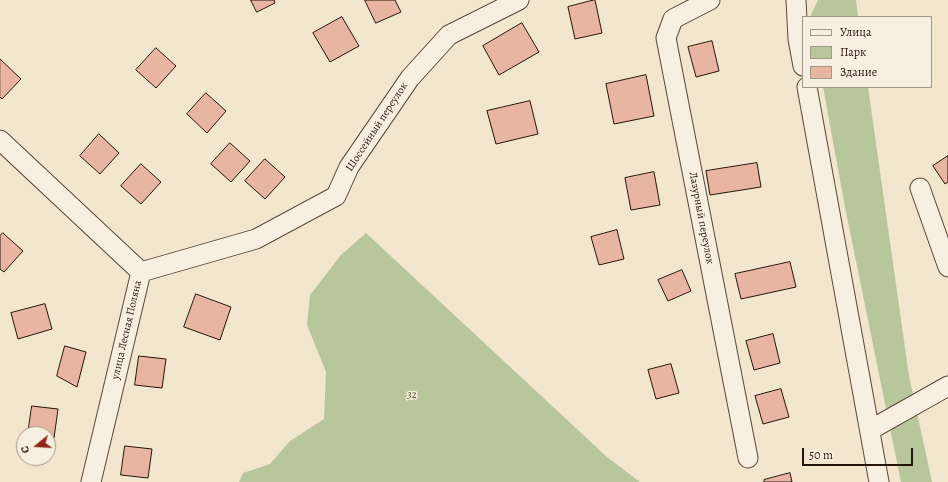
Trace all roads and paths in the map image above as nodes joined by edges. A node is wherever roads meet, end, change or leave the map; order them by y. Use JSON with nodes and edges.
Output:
{"nodes":[{"id":1,"x":519,"y":0,"type":"edge"},
{"id":2,"x":710,"y":0,"type":"edge"},
{"id":3,"x":796,"y":0,"type":"edge"},
{"id":4,"x":802,"y":61,"type":"edge"},
{"id":5,"x":807,"y":88,"type":"edge"},
{"id":6,"x":0,"y":140,"type":"edge"},
{"id":7,"x":920,"y":188,"type":"dead end"},
{"id":8,"x":948,"y":267,"type":"edge"},
{"id":9,"x":141,"y":272,"type":"junction"},
{"id":10,"x":948,"y":386,"type":"edge"},
{"id":11,"x":870,"y":430,"type":"junction"},
{"id":12,"x":748,"y":458,"type":"dead end"},
{"id":13,"x":91,"y":482,"type":"edge"},
{"id":14,"x":879,"y":482,"type":"edge"}],
"edges":[{"from":1,"to":9,"type":"street","name":"Шоссейный переулок"},
{"from":2,"to":12,"type":"street","name":"Лазурный переулок"},
{"from":3,"to":4,"type":"street"},
{"from":5,"to":11,"type":"street"},
{"from":6,"to":9,"type":"street","name":"улица Лесная Поляна"},
{"from":7,"to":8,"type":"street"},
{"from":9,"to":13,"type":"street","name":"улица Лесная Поляна"},
{"from":10,"to":11,"type":"street"},
{"from":11,"to":14,"type":"street"}]}
